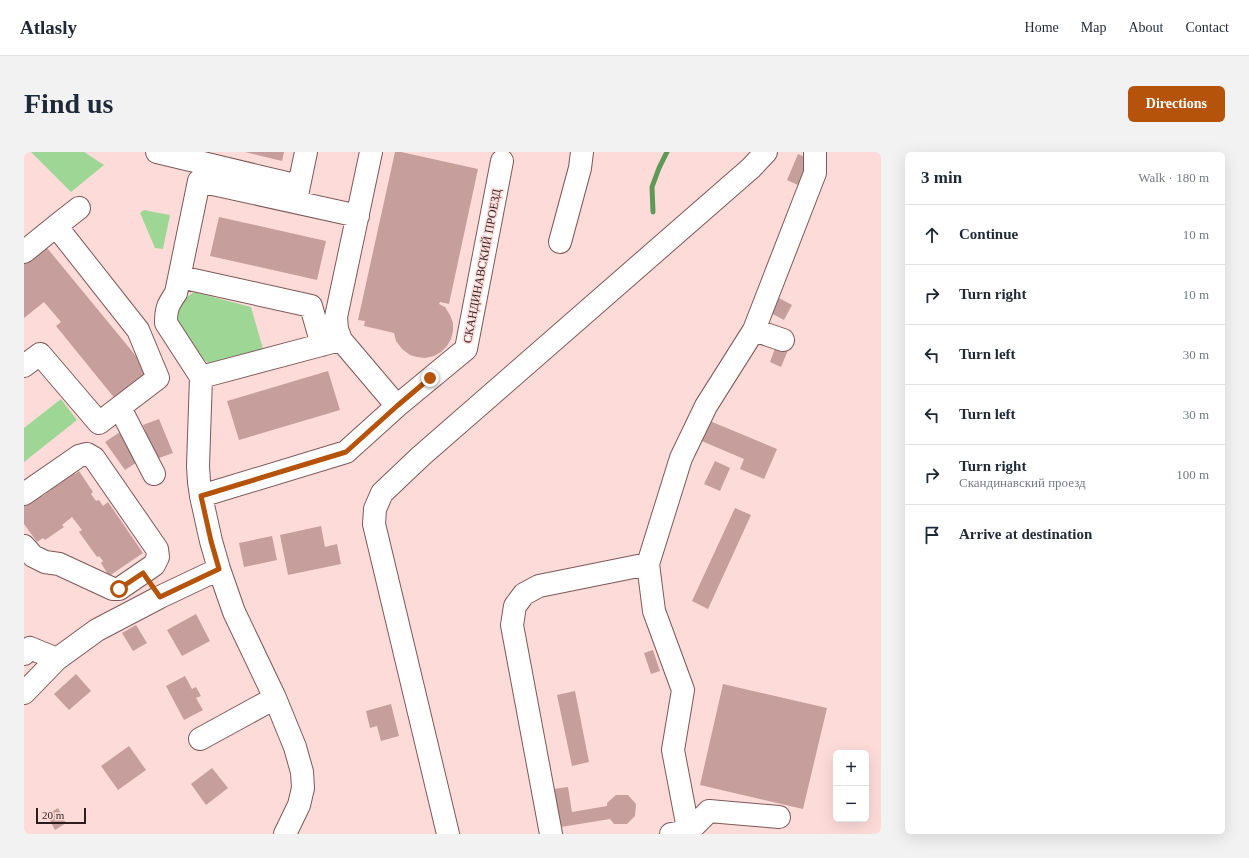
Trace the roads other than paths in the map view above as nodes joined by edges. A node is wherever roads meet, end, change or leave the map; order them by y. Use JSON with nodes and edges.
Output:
{"nodes":[{"id":1,"x":156,"y":152,"type":"edge"},
{"id":2,"x":306,"y":152,"type":"edge"},
{"id":3,"x":371,"y":152,"type":"edge"},
{"id":4,"x":582,"y":152,"type":"edge"},
{"id":5,"x":766,"y":152,"type":"edge"},
{"id":6,"x":815,"y":152,"type":"edge"},
{"id":7,"x":502,"y":162,"type":"dead end"},
{"id":8,"x":297,"y":194,"type":"junction"},
{"id":9,"x":79,"y":208,"type":"dead end"},
{"id":10,"x":358,"y":216,"type":"junction"},
{"id":11,"x":56,"y":226,"type":"junction"},
{"id":12,"x":560,"y":242,"type":"dead end"},
{"id":13,"x":24,"y":252,"type":"edge"},
{"id":14,"x":180,"y":277,"type":"junction"},
{"id":15,"x":754,"y":330,"type":"junction"},
{"id":16,"x":783,"y":340,"type":"dead end"},
{"id":17,"x":332,"y":342,"type":"junction"},
{"id":18,"x":24,"y":366,"type":"edge"},
{"id":19,"x":202,"y":377,"type":"junction"},
{"id":20,"x":397,"y":406,"type":"junction"},
{"id":21,"x":120,"y":408,"type":"junction"},
{"id":22,"x":154,"y":474,"type":"dead end"},
{"id":23,"x":24,"y":494,"type":"edge"},
{"id":24,"x":201,"y":496,"type":"junction"},
{"id":25,"x":24,"y":546,"type":"edge"},
{"id":26,"x":648,"y":564,"type":"junction"},
{"id":27,"x":219,"y":569,"type":"junction"},
{"id":28,"x":143,"y":573,"type":"junction"},
{"id":29,"x":160,"y":597,"type":"junction"},
{"id":30,"x":24,"y":654,"type":"edge"},
{"id":31,"x":57,"y":659,"type":"junction"},
{"id":32,"x":25,"y":691,"type":"edge"},
{"id":33,"x":275,"y":698,"type":"junction"},
{"id":34,"x":200,"y":740,"type":"dead end"},
{"id":35,"x":779,"y":817,"type":"dead end"},
{"id":36,"x":683,"y":833,"type":"edge"},
{"id":37,"x":285,"y":834,"type":"edge"},
{"id":38,"x":448,"y":834,"type":"edge"},
{"id":39,"x":551,"y":834,"type":"edge"}],
"edges":[{"from":1,"to":8,"type":"street"},
{"from":2,"to":8,"type":"street"},
{"from":3,"to":10,"type":"street"},
{"from":4,"to":12,"type":"street"},
{"from":5,"to":38,"type":"street"},
{"from":6,"to":15,"type":"street"},
{"from":7,"to":20,"type":"street","name":"СКАНДИНАВСКИЙ ПРОЕЗД"},
{"from":8,"to":10,"type":"street"},
{"from":8,"to":14,"type":"street"},
{"from":9,"to":11,"type":"street"},
{"from":10,"to":17,"type":"street"},
{"from":11,"to":13,"type":"street"},
{"from":11,"to":21,"type":"street"},
{"from":14,"to":17,"type":"street"},
{"from":14,"to":19,"type":"street"},
{"from":15,"to":16,"type":"street"},
{"from":15,"to":26,"type":"street"},
{"from":17,"to":19,"type":"street"},
{"from":17,"to":20,"type":"street"},
{"from":18,"to":21,"type":"street"},
{"from":19,"to":24,"type":"street"},
{"from":20,"to":24,"type":"street","name":"СКАНДИНАВСКИЙ ПРОЕЗД"},
{"from":21,"to":22,"type":"street"},
{"from":23,"to":28,"type":"street"},
{"from":24,"to":27,"type":"street"},
{"from":25,"to":28,"type":"street"},
{"from":26,"to":36,"type":"street"},
{"from":26,"to":39,"type":"street"},
{"from":27,"to":29,"type":"street"},
{"from":27,"to":33,"type":"street"},
{"from":28,"to":29,"type":"street"},
{"from":29,"to":31,"type":"street"},
{"from":30,"to":31,"type":"street"},
{"from":31,"to":32,"type":"street"},
{"from":33,"to":34,"type":"street"},
{"from":33,"to":37,"type":"street"},
{"from":35,"to":36,"type":"street"}]}
